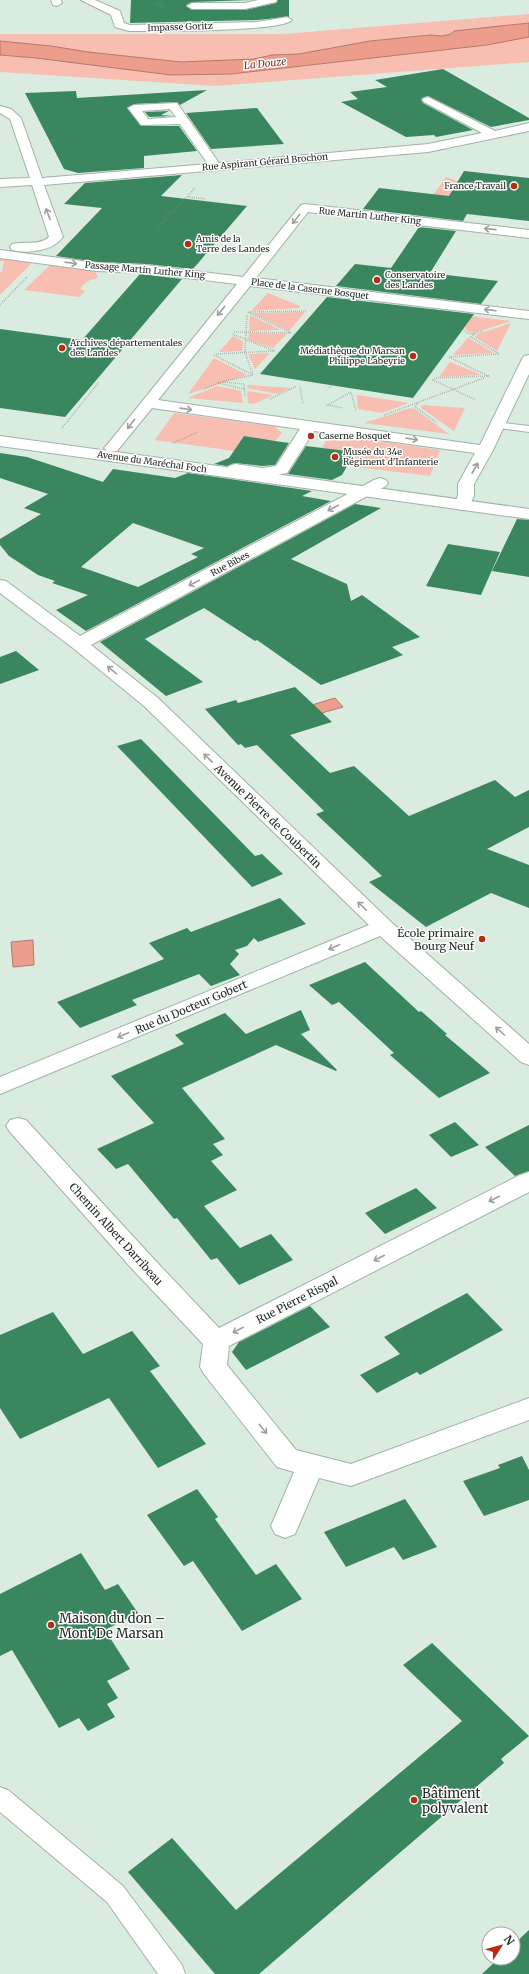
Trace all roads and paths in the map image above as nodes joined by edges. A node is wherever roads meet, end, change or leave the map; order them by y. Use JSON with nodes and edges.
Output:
{"nodes":[{"id":1,"x":86,"y":0,"type":"edge"},
{"id":2,"x":272,"y":0,"type":"edge"},
{"id":3,"x":192,"y":6,"type":"dead end"},
{"id":4,"x":287,"y":20,"type":"dead end"},
{"id":5,"x":428,"y":100,"type":"dead end"},
{"id":6,"x":0,"y":109,"type":"edge"},
{"id":7,"x":183,"y":120,"type":"dead end"},
{"id":8,"x":529,"y":127,"type":"edge"},
{"id":9,"x":492,"y":134,"type":"junction"},
{"id":10,"x":216,"y":166,"type":"junction"},
{"id":11,"x":194,"y":168,"type":"junction"},
{"id":12,"x":36,"y":182,"type":"junction"},
{"id":13,"x":0,"y":183,"type":"edge"},
{"id":14,"x":188,"y":197,"type":"junction"},
{"id":15,"x":206,"y":198,"type":"dead end"},
{"id":16,"x":165,"y":210,"type":"dead end"},
{"id":17,"x":172,"y":213,"type":"junction"},
{"id":18,"x":156,"y":230,"type":"dead end"},
{"id":19,"x":529,"y":234,"type":"edge"},
{"id":20,"x":0,"y":247,"type":"edge"},
{"id":21,"x":0,"y":254,"type":"edge"},
{"id":22,"x":245,"y":281,"type":"junction"},
{"id":23,"x":304,"y":307,"type":"dead end"},
{"id":24,"x":248,"y":312,"type":"junction"},
{"id":25,"x":529,"y":315,"type":"edge"},
{"id":26,"x":246,"y":332,"type":"junction"},
{"id":27,"x":474,"y":334,"type":"dead end"},
{"id":28,"x":246,"y":341,"type":"junction"},
{"id":29,"x":245,"y":352,"type":"junction"},
{"id":30,"x":529,"y":359,"type":"edge"},
{"id":31,"x":253,"y":375,"type":"junction"},
{"id":32,"x":488,"y":376,"type":"junction"},
{"id":33,"x":99,"y":382,"type":"dead end"},
{"id":34,"x":221,"y":382,"type":"junction"},
{"id":35,"x":218,"y":383,"type":"junction"},
{"id":36,"x":244,"y":384,"type":"dead end"},
{"id":37,"x":332,"y":386,"type":"dead end"},
{"id":38,"x":329,"y":388,"type":"dead end"},
{"id":39,"x":244,"y":389,"type":"dead end"},
{"id":40,"x":453,"y":389,"type":"junction"},
{"id":41,"x":199,"y":391,"type":"dead end"},
{"id":42,"x":476,"y":400,"type":"dead end"},
{"id":43,"x":148,"y":403,"type":"junction"},
{"id":44,"x":322,"y":408,"type":"dead end"},
{"id":45,"x":356,"y":414,"type":"dead end"},
{"id":46,"x":379,"y":416,"type":"dead end"},
{"id":47,"x":310,"y":425,"type":"junction"},
{"id":48,"x":496,"y":425,"type":"junction"},
{"id":49,"x":529,"y":429,"type":"edge"},
{"id":50,"x":61,"y":430,"type":"dead end"},
{"id":51,"x":0,"y":432,"type":"edge"},
{"id":52,"x":0,"y":440,"type":"edge"},
{"id":53,"x":112,"y":448,"type":"junction"},
{"id":54,"x":485,"y":450,"type":"junction"},
{"id":55,"x":128,"y":459,"type":"junction"},
{"id":56,"x":281,"y":470,"type":"junction"},
{"id":57,"x":303,"y":482,"type":"junction"},
{"id":58,"x":373,"y":487,"type":"junction"},
{"id":59,"x":464,"y":500,"type":"junction"},
{"id":60,"x":529,"y":505,"type":"edge"},
{"id":61,"x":529,"y":514,"type":"edge"},
{"id":62,"x":0,"y":585,"type":"edge"},
{"id":63,"x":79,"y":644,"type":"junction"},
{"id":64,"x":383,"y":927,"type":"junction"},
{"id":65,"x":529,"y":1057,"type":"edge"},
{"id":66,"x":0,"y":1086,"type":"edge"},
{"id":67,"x":18,"y":1126,"type":"dead end"},
{"id":68,"x":529,"y":1181,"type":"edge"},
{"id":69,"x":216,"y":1341,"type":"junction"},
{"id":70,"x":529,"y":1409,"type":"edge"},
{"id":71,"x":311,"y":1465,"type":"junction"},
{"id":72,"x":284,"y":1526,"type":"dead end"},
{"id":73,"x":0,"y":1798,"type":"edge"},
{"id":74,"x":173,"y":1974,"type":"edge"}],
"edges":[{"from":1,"to":4,"type":"street","name":"Impasse Goritz"},
{"from":2,"to":3,"type":"street"},
{"from":5,"to":9,"type":"street"},
{"from":6,"to":12,"type":"street"},
{"from":7,"to":10,"type":"street"},
{"from":8,"to":9,"type":"street","name":"Rue Aspirant Gérard Brochon"},
{"from":9,"to":10,"type":"street","name":"Rue Aspirant Gérard Brochon"},
{"from":10,"to":11,"type":"street","name":"Rue Aspirant Gérard Brochon"},
{"from":11,"to":12,"type":"street","name":"Rue Aspirant Gérard Brochon"},
{"from":11,"to":14,"type":"path"},
{"from":12,"to":13,"type":"street","name":"Rue Aspirant Gérard Brochon"},
{"from":20,"to":12,"type":"street","one_way":true},
{"from":14,"to":15,"type":"path"},
{"from":14,"to":17,"type":"path"},
{"from":16,"to":17,"type":"path"},
{"from":17,"to":18,"type":"path"},
{"from":19,"to":22,"type":"street","name":"Rue Martin Luther King","one_way":true},
{"from":21,"to":22,"type":"street","name":"Passage Martin Luther King","one_way":true},
{"from":25,"to":22,"type":"street","name":"Place de la Caserne Bosquet","one_way":true},
{"from":22,"to":43,"type":"street","name":"Place de la Caserne Bosquet","one_way":true},
{"from":23,"to":24,"type":"path"},
{"from":24,"to":26,"type":"path"},
{"from":24,"to":26,"type":"path"},
{"from":26,"to":28,"type":"path"},
{"from":26,"to":28,"type":"path"},
{"from":27,"to":32,"type":"path"},
{"from":28,"to":29,"type":"path"},
{"from":28,"to":29,"type":"path"},
{"from":29,"to":31,"type":"path"},
{"from":29,"to":31,"type":"path"},
{"from":30,"to":48,"type":"street"},
{"from":31,"to":34,"type":"path"},
{"from":32,"to":40,"type":"path"},
{"from":32,"to":40,"type":"path"},
{"from":33,"to":50,"type":"path"},
{"from":34,"to":35,"type":"path"},
{"from":34,"to":36,"type":"path"},
{"from":35,"to":39,"type":"path"},
{"from":35,"to":41,"type":"path"},
{"from":37,"to":38,"type":"path"},
{"from":40,"to":42,"type":"path"},
{"from":40,"to":46,"type":"path"},
{"from":43,"to":47,"type":"street","one_way":true},
{"from":43,"to":53,"type":"street","name":"Place de la Caserne Bosquet","one_way":true},
{"from":44,"to":45,"type":"path"},
{"from":47,"to":54,"type":"street","one_way":true},
{"from":47,"to":56,"type":"street"},
{"from":48,"to":49,"type":"lane"},
{"from":48,"to":54,"type":"street"},
{"from":51,"to":53,"type":"street","name":"Avenue du Maréchal Foch"},
{"from":52,"to":55,"type":"street","name":"Avenue du Maréchal Foch"},
{"from":53,"to":56,"type":"street","name":"Avenue du Maréchal Foch"},
{"from":59,"to":54,"type":"street","one_way":true},
{"from":55,"to":56,"type":"street"},
{"from":55,"to":57,"type":"street","name":"Avenue du Maréchal Foch"},
{"from":56,"to":57,"type":"street","name":"Avenue du Maréchal Foch"},
{"from":56,"to":58,"type":"street","name":"Avenue du Maréchal Foch"},
{"from":57,"to":58,"type":"street","name":"Avenue du Maréchal Foch"},
{"from":58,"to":59,"type":"street","name":"Avenue du Maréchal Foch"},
{"from":58,"to":63,"type":"street","name":"Rue Bibes","one_way":true},
{"from":59,"to":60,"type":"street","name":"Avenue du Maréchal Foch"},
{"from":59,"to":61,"type":"street","name":"Avenue du Maréchal Foch"},
{"from":62,"to":63,"type":"street","name":"Avenue Pierre de Coubertin"},
{"from":64,"to":63,"type":"street","name":"Avenue Pierre de Coubertin","one_way":true},
{"from":65,"to":64,"type":"street","name":"Avenue Pierre de Coubertin","one_way":true},
{"from":64,"to":66,"type":"street","name":"Rue du Docteur Gobert","one_way":true},
{"from":67,"to":69,"type":"street","name":"Chemin Albert Darribeau"},
{"from":68,"to":69,"type":"street","name":"Rue Pierre Rispal","one_way":true},
{"from":69,"to":71,"type":"street","one_way":true},
{"from":70,"to":71,"type":"street"},
{"from":71,"to":72,"type":"street"},
{"from":73,"to":74,"type":"lane"}]}
